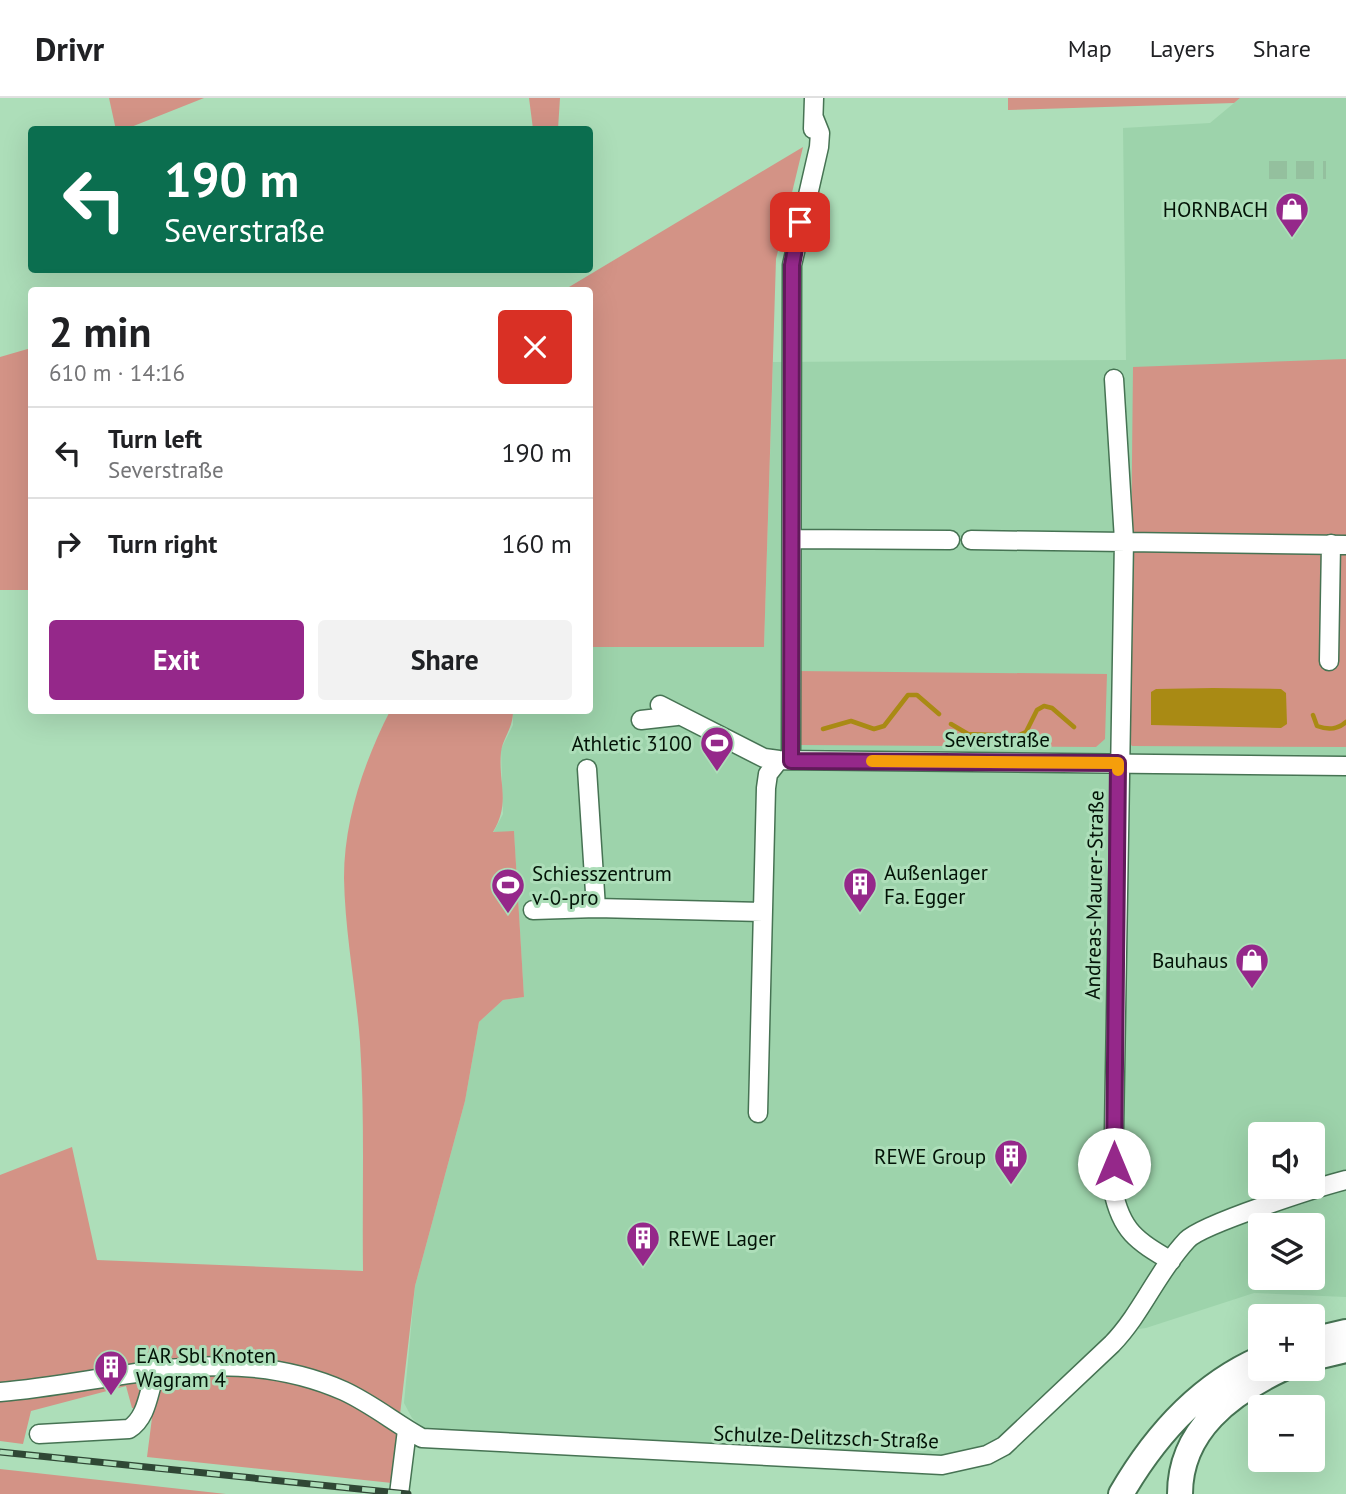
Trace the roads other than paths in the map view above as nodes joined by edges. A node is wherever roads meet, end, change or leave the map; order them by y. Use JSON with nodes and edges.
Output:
{"nodes":[{"id":1,"x":814,"y":98,"type":"edge"},
{"id":2,"x":1114,"y":379,"type":"dead end"},
{"id":3,"x":792,"y":539,"type":"junction"},
{"id":4,"x":950,"y":540,"type":"dead end"},
{"id":5,"x":971,"y":540,"type":"dead end"},
{"id":6,"x":1124,"y":540,"type":"junction"},
{"id":7,"x":1338,"y":545,"type":"edge"},
{"id":8,"x":1329,"y":661,"type":"dead end"},
{"id":9,"x":660,"y":705,"type":"dead end"},
{"id":10,"x":677,"y":716,"type":"junction"},
{"id":11,"x":641,"y":720,"type":"dead end"},
{"id":12,"x":785,"y":761,"type":"junction"},
{"id":13,"x":1118,"y":763,"type":"junction"},
{"id":14,"x":1346,"y":766,"type":"edge"},
{"id":15,"x":587,"y":769,"type":"dead end"},
{"id":16,"x":596,"y":908,"type":"junction"},
{"id":17,"x":533,"y":910,"type":"dead end"},
{"id":18,"x":763,"y":912,"type":"junction"},
{"id":19,"x":758,"y":1113,"type":"dead end"},
{"id":20,"x":1346,"y":1180,"type":"edge"},
{"id":21,"x":1171,"y":1261,"type":"junction"},
{"id":22,"x":1346,"y":1332,"type":"edge"},
{"id":23,"x":1325,"y":1337,"type":"edge"},
{"id":24,"x":1346,"y":1350,"type":"edge"},
{"id":25,"x":1325,"y":1355,"type":"edge"},
{"id":26,"x":1248,"y":1366,"type":"edge"},
{"id":27,"x":157,"y":1369,"type":"junction"},
{"id":28,"x":1260,"y":1381,"type":"edge"},
{"id":29,"x":0,"y":1392,"type":"edge"},
{"id":30,"x":407,"y":1430,"type":"junction"},
{"id":31,"x":39,"y":1434,"type":"dead end"},
{"id":32,"x":399,"y":1494,"type":"edge"},
{"id":33,"x":1121,"y":1494,"type":"edge"},
{"id":34,"x":1180,"y":1494,"type":"edge"}],
"edges":[{"from":1,"to":3,"type":"street"},
{"from":2,"to":6,"type":"street","name":"Andreas-Maurer-Straße"},
{"from":3,"to":4,"type":"street"},
{"from":3,"to":12,"type":"street"},
{"from":5,"to":6,"type":"street"},
{"from":6,"to":7,"type":"street"},
{"from":6,"to":13,"type":"street","name":"Andreas-Maurer-Straße"},
{"from":7,"to":8,"type":"street"},
{"from":9,"to":10,"type":"street","name":"Severstraße"},
{"from":10,"to":11,"type":"street"},
{"from":10,"to":12,"type":"street","name":"Severstraße"},
{"from":12,"to":13,"type":"street","name":"Severstraße"},
{"from":12,"to":18,"type":"street"},
{"from":13,"to":14,"type":"street","name":"Severstraße"},
{"from":13,"to":21,"type":"street","name":"Andreas-Maurer-Straße"},
{"from":15,"to":16,"type":"street"},
{"from":16,"to":17,"type":"street"},
{"from":16,"to":18,"type":"street"},
{"from":18,"to":19,"type":"street"},
{"from":20,"to":21,"type":"street","name":"Schulze-Delitzsch-Straße"},
{"from":21,"to":30,"type":"street","name":"Schulze-Delitzsch-Straße"},
{"from":22,"to":23,"type":"highway"},
{"from":24,"to":25,"type":"highway"},
{"from":26,"to":33,"type":"highway"},
{"from":27,"to":29,"type":"street","name":"Schulze-Delitzsch-Straße"},
{"from":27,"to":30,"type":"street","name":"Schulze-Delitzsch-Straße"},
{"from":27,"to":31,"type":"street"},
{"from":28,"to":34,"type":"highway"},
{"from":30,"to":32,"type":"street"}]}
